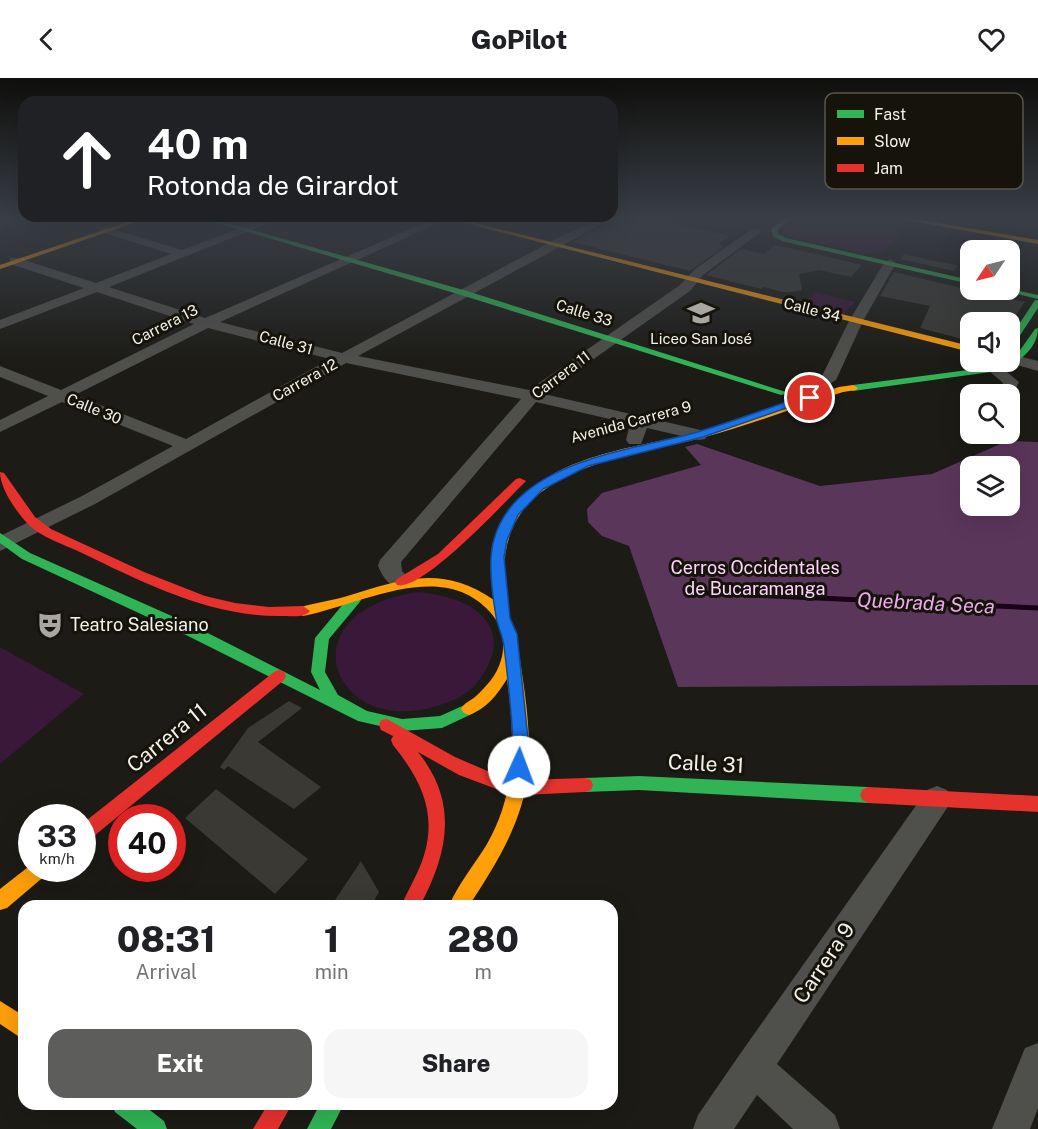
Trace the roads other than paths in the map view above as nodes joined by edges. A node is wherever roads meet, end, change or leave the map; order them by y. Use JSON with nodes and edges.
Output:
{"nodes":[{"id":1,"x":25,"y":266,"type":"edge"},
{"id":2,"x":151,"y":266,"type":"edge"},
{"id":3,"x":335,"y":266,"type":"edge"},
{"id":4,"x":370,"y":266,"type":"edge"},
{"id":5,"x":513,"y":266,"type":"edge"},
{"id":6,"x":638,"y":266,"type":"edge"},
{"id":7,"x":707,"y":266,"type":"edge"},
{"id":8,"x":886,"y":266,"type":"edge"},
{"id":9,"x":922,"y":266,"type":"edge"},
{"id":10,"x":960,"y":279,"type":"edge"},
{"id":11,"x":692,"y":280,"type":"junction"},
{"id":12,"x":96,"y":287,"type":"junction"},
{"id":13,"x":464,"y":293,"type":"junction"},
{"id":14,"x":1020,"y":295,"type":"edge"},
{"id":15,"x":1038,"y":300,"type":"edge"},
{"id":16,"x":856,"y":321,"type":"junction"},
{"id":17,"x":206,"y":322,"type":"junction"},
{"id":18,"x":0,"y":325,"type":"edge"},
{"id":19,"x":1020,"y":328,"type":"edge"},
{"id":20,"x":1038,"y":331,"type":"edge"},
{"id":21,"x":612,"y":339,"type":"junction"},
{"id":22,"x":960,"y":347,"type":"edge"},
{"id":23,"x":1020,"y":351,"type":"edge"},
{"id":24,"x":344,"y":358,"type":"junction"},
{"id":25,"x":1020,"y":362,"type":"edge"},
{"id":26,"x":960,"y":364,"type":"edge"},
{"id":27,"x":1038,"y":366,"type":"edge"},
{"id":28,"x":0,"y":371,"type":"edge"},
{"id":29,"x":979,"y":372,"type":"edge"},
{"id":30,"x":998,"y":372,"type":"edge"},
{"id":31,"x":823,"y":381,"type":"joint"},
{"id":32,"x":1010,"y":384,"type":"edge"},
{"id":33,"x":801,"y":387,"type":"dead end"},
{"id":34,"x":784,"y":393,"type":"junction"},
{"id":35,"x":62,"y":396,"type":"junction"},
{"id":36,"x":532,"y":396,"type":"junction"},
{"id":37,"x":763,"y":400,"type":"dead end"},
{"id":38,"x":742,"y":407,"type":"dead end"},
{"id":39,"x":634,"y":419,"type":"junction"},
{"id":40,"x":0,"y":427,"type":"edge"},
{"id":41,"x":680,"y":429,"type":"junction"},
{"id":42,"x":699,"y":435,"type":"junction"},
{"id":43,"x":635,"y":440,"type":"junction"},
{"id":44,"x":187,"y":446,"type":"junction"},
{"id":45,"x":573,"y":454,"type":"dead end"},
{"id":46,"x":0,"y":470,"type":"edge"},
{"id":47,"x":533,"y":471,"type":"dead end"},
{"id":48,"x":3,"y":479,"type":"edge"},
{"id":49,"x":37,"y":526,"type":"junction"},
{"id":50,"x":1,"y":541,"type":"edge"},
{"id":51,"x":402,"y":582,"type":"junction"},
{"id":52,"x":354,"y":600,"type":"junction"},
{"id":53,"x":503,"y":618,"type":"junction"},
{"id":54,"x":511,"y":652,"type":"junction"},
{"id":55,"x":279,"y":676,"type":"junction"},
{"id":56,"x":344,"y":709,"type":"junction"},
{"id":57,"x":387,"y":725,"type":"junction"},
{"id":58,"x":517,"y":787,"type":"junction"},
{"id":59,"x":937,"y":799,"type":"junction"},
{"id":60,"x":1038,"y":804,"type":"edge"},
{"id":61,"x":96,"y":824,"type":"edge"},
{"id":62,"x":24,"y":882,"type":"edge"},
{"id":63,"x":413,"y":900,"type":"edge"},
{"id":64,"x":462,"y":900,"type":"edge"},
{"id":65,"x":0,"y":901,"type":"edge"},
{"id":66,"x":0,"y":1011,"type":"edge"},
{"id":67,"x":18,"y":1024,"type":"edge"},
{"id":68,"x":1038,"y":1060,"type":"edge"},
{"id":69,"x":753,"y":1067,"type":"junction"},
{"id":70,"x":131,"y":1110,"type":"edge"},
{"id":71,"x":277,"y":1110,"type":"edge"},
{"id":72,"x":329,"y":1110,"type":"edge"},
{"id":73,"x":156,"y":1129,"type":"edge"},
{"id":74,"x":264,"y":1129,"type":"edge"},
{"id":75,"x":318,"y":1129,"type":"edge"},
{"id":76,"x":712,"y":1129,"type":"edge"},
{"id":77,"x":821,"y":1129,"type":"edge"},
{"id":78,"x":1011,"y":1129,"type":"edge"}],
"edges":[{"from":1,"to":12,"type":"street","name":"Calle 31"},
{"from":2,"to":12,"type":"street"},
{"from":3,"to":17,"type":"street","name":"Carrera 13"},
{"from":4,"to":13,"type":"main road","name":"Calle 33"},
{"from":5,"to":13,"type":"street","name":"Carrera 12"},
{"from":6,"to":11,"type":"main road","name":"Calle 34"},
{"from":7,"to":11,"type":"street","name":"Carrera 11"},
{"from":8,"to":16,"type":"street"},
{"from":9,"to":10,"type":"main road"},
{"from":11,"to":16,"type":"main road","name":"Calle 34"},
{"from":11,"to":21,"type":"street","name":"Carrera 11"},
{"from":12,"to":17,"type":"street","name":"Calle 31"},
{"from":12,"to":18,"type":"street"},
{"from":13,"to":21,"type":"main road","name":"Calle 33"},
{"from":13,"to":24,"type":"street","name":"Carrera 12"},
{"from":14,"to":15,"type":"main road"},
{"from":15,"to":19,"type":"main road"},
{"from":16,"to":22,"type":"main road","name":"Calle 34"},
{"from":16,"to":31,"type":"street"},
{"from":17,"to":24,"type":"street","name":"Calle 31"},
{"from":17,"to":35,"type":"street","name":"Carrera 13"},
{"from":20,"to":23,"type":"main road","name":"Avenida Carrera 9"},
{"from":21,"to":34,"type":"main road","name":"Calle 33"},
{"from":21,"to":36,"type":"street","name":"Carrera 11"},
{"from":24,"to":36,"type":"street","name":"Calle 31"},
{"from":24,"to":44,"type":"street","name":"Carrera 12"},
{"from":25,"to":27,"type":"street"},
{"from":26,"to":31,"type":"main road"},
{"from":28,"to":35,"type":"street","name":"Calle 30"},
{"from":29,"to":42,"type":"main road","name":"Avenida Carrera 9"},
{"from":30,"to":32,"type":"street"},
{"from":33,"to":34,"type":"main road"},
{"from":34,"to":37,"type":"main road"},
{"from":35,"to":40,"type":"street","name":"Carrera 13"},
{"from":35,"to":44,"type":"street","name":"Calle 30"},
{"from":36,"to":39,"type":"street","name":"Calle 31"},
{"from":36,"to":51,"type":"street","name":"Carrera 11"},
{"from":38,"to":41,"type":"main road","name":"Avenida Carrera 9"},
{"from":39,"to":41,"type":"street","name":"Calle 31"},
{"from":39,"to":43,"type":"street"},
{"from":41,"to":42,"type":"street","name":"Calle 31"},
{"from":41,"to":43,"type":"main road","name":"Avenida Carrera 9"},
{"from":42,"to":53,"type":"main road","name":"Avenida Carrera 9"},
{"from":43,"to":45,"type":"main road","name":"Avenida Carrera 9"},
{"from":44,"to":49,"type":"street","name":"Carrera 12"},
{"from":46,"to":48,"type":"main road"},
{"from":47,"to":51,"type":"main road"},
{"from":48,"to":49,"type":"main road"},
{"from":49,"to":50,"type":"street","name":"Carrera 12"},
{"from":49,"to":52,"type":"main road"},
{"from":50,"to":55,"type":"main road"},
{"from":51,"to":52,"type":"main road"},
{"from":51,"to":53,"type":"main road"},
{"from":52,"to":56,"type":"main road"},
{"from":53,"to":54,"type":"main road"},
{"from":54,"to":57,"type":"main road"},
{"from":54,"to":58,"type":"main road"},
{"from":55,"to":56,"type":"main road"},
{"from":55,"to":61,"type":"main road","name":"Carrera 11"},
{"from":56,"to":57,"type":"main road"},
{"from":57,"to":58,"type":"main road","name":"Calle 31"},
{"from":57,"to":63,"type":"main road"},
{"from":58,"to":59,"type":"main road","name":"Calle 31"},
{"from":58,"to":64,"type":"main road"},
{"from":59,"to":60,"type":"main road","name":"Calle 31"},
{"from":59,"to":69,"type":"street","name":"Carrera 9"},
{"from":62,"to":65,"type":"main road"},
{"from":66,"to":67,"type":"main road"},
{"from":68,"to":78,"type":"street"},
{"from":69,"to":76,"type":"street","name":"Carrera 9"},
{"from":69,"to":77,"type":"street"},
{"from":70,"to":73,"type":"main road"},
{"from":71,"to":74,"type":"main road"},
{"from":72,"to":75,"type":"main road"}]}
